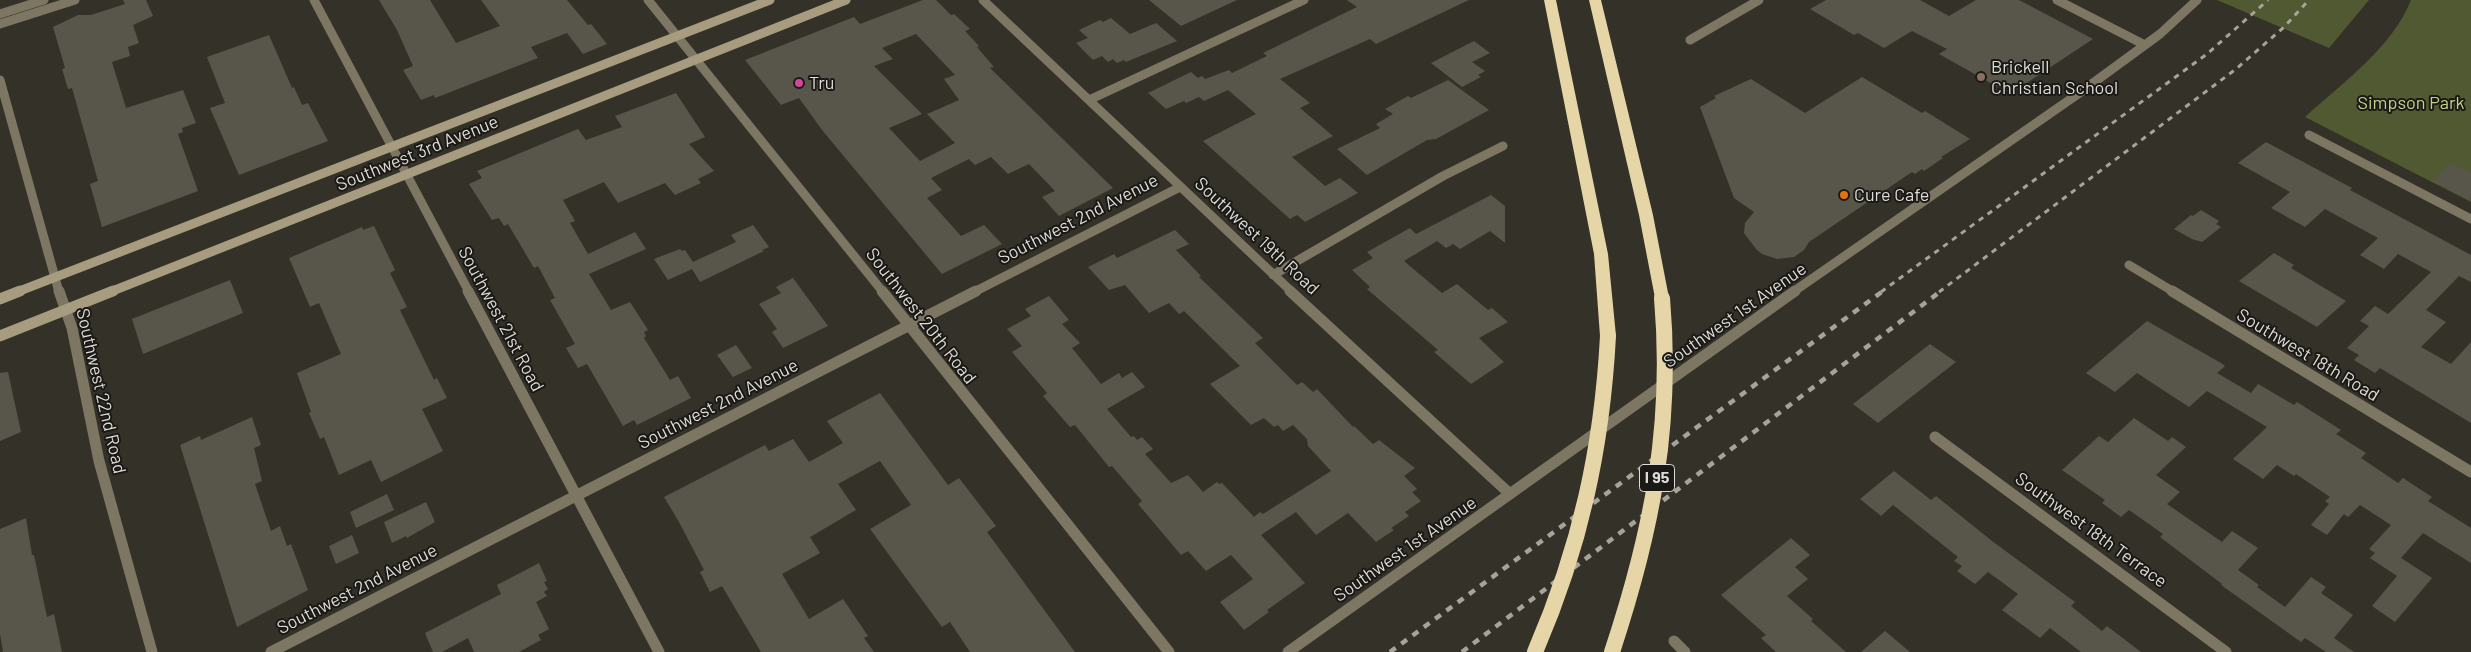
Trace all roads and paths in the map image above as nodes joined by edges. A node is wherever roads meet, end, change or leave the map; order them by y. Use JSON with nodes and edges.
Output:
{"nodes":[{"id":1,"x":44,"y":0,"type":"edge"},
{"id":2,"x":75,"y":0,"type":"edge"},
{"id":3,"x":314,"y":0,"type":"edge"},
{"id":4,"x":648,"y":0,"type":"edge"},
{"id":5,"x":770,"y":0,"type":"edge"},
{"id":6,"x":846,"y":0,"type":"edge"},
{"id":7,"x":983,"y":0,"type":"edge"},
{"id":8,"x":1304,"y":0,"type":"edge"},
{"id":9,"x":1550,"y":0,"type":"edge"},
{"id":10,"x":1595,"y":0,"type":"edge"},
{"id":11,"x":1759,"y":0,"type":"edge"},
{"id":12,"x":2057,"y":0,"type":"edge"},
{"id":13,"x":2197,"y":0,"type":"edge"},
{"id":14,"x":0,"y":14,"type":"edge"},
{"id":15,"x":0,"y":24,"type":"edge"},
{"id":16,"x":677,"y":36,"type":"junction"},
{"id":17,"x":1690,"y":40,"type":"dead end"},
{"id":18,"x":2145,"y":45,"type":"junction"},
{"id":19,"x":697,"y":60,"type":"junction"},
{"id":20,"x":0,"y":80,"type":"edge"},
{"id":21,"x":1088,"y":100,"type":"junction"},
{"id":22,"x":2309,"y":135,"type":"dead end"},
{"id":23,"x":392,"y":146,"type":"junction"},
{"id":24,"x":1503,"y":146,"type":"dead end"},
{"id":25,"x":407,"y":174,"type":"junction"},
{"id":26,"x":1180,"y":187,"type":"junction"},
{"id":27,"x":2471,"y":219,"type":"edge"},
{"id":28,"x":2129,"y":265,"type":"dead end"},
{"id":29,"x":1272,"y":275,"type":"junction"},
{"id":30,"x":54,"y":278,"type":"junction"},
{"id":31,"x":0,"y":299,"type":"edge"},
{"id":32,"x":66,"y":310,"type":"junction"},
{"id":33,"x":909,"y":326,"type":"junction"},
{"id":34,"x":0,"y":336,"type":"edge"},
{"id":35,"x":1935,"y":437,"type":"dead end"},
{"id":36,"x":2471,"y":472,"type":"edge"},
{"id":37,"x":1510,"y":494,"type":"junction"},
{"id":38,"x":576,"y":497,"type":"junction"},
{"id":39,"x":1674,"y":642,"type":"dead end"},
{"id":40,"x":152,"y":652,"type":"edge"},
{"id":41,"x":272,"y":652,"type":"edge"},
{"id":42,"x":659,"y":652,"type":"edge"},
{"id":43,"x":1168,"y":652,"type":"edge"},
{"id":44,"x":1288,"y":652,"type":"edge"},
{"id":45,"x":1535,"y":652,"type":"edge"},
{"id":46,"x":1612,"y":652,"type":"edge"},
{"id":47,"x":1685,"y":652,"type":"edge"},
{"id":48,"x":2226,"y":652,"type":"edge"}],
"edges":[{"from":1,"to":14,"type":"street"},
{"from":2,"to":15,"type":"street"},
{"from":3,"to":23,"type":"street","name":"Southwest 21st Road"},
{"from":4,"to":16,"type":"street","name":"Southwest 20th Road"},
{"from":5,"to":16,"type":"main road","name":"Southwest 3rd Avenue"},
{"from":6,"to":19,"type":"main road","name":"Southwest 3rd Avenue"},
{"from":7,"to":21,"type":"street","name":"Southwest 19th Road"},
{"from":8,"to":21,"type":"street"},
{"from":9,"to":45,"type":"highway","bridge":true},
{"from":10,"to":46,"type":"highway","number":"I 95","bridge":true},
{"from":11,"to":17,"type":"street"},
{"from":12,"to":18,"type":"street"},
{"from":13,"to":18,"type":"street","name":"Southwest 1st Avenue"},
{"from":16,"to":19,"type":"street","name":"Southwest 20th Road"},
{"from":16,"to":23,"type":"main road","name":"Southwest 3rd Avenue"},
{"from":18,"to":37,"type":"street","name":"Southwest 1st Avenue"},
{"from":19,"to":25,"type":"main road","name":"Southwest 3rd Avenue"},
{"from":19,"to":33,"type":"street","name":"Southwest 20th Road"},
{"from":20,"to":30,"type":"street","name":"Southwest 22nd Road"},
{"from":21,"to":26,"type":"street","name":"Southwest 19th Road"},
{"from":22,"to":27,"type":"street"},
{"from":23,"to":25,"type":"street","name":"Southwest 21st Road"},
{"from":23,"to":30,"type":"main road","name":"Southwest 3rd Avenue"},
{"from":24,"to":29,"type":"street"},
{"from":25,"to":32,"type":"main road","name":"Southwest 3rd Avenue"},
{"from":25,"to":38,"type":"street","name":"Southwest 21st Road"},
{"from":26,"to":29,"type":"street","name":"Southwest 19th Road"},
{"from":26,"to":33,"type":"street","name":"Southwest 2nd Avenue"},
{"from":28,"to":36,"type":"street","name":"Southwest 18th Road"},
{"from":29,"to":37,"type":"street","name":"Southwest 19th Road"},
{"from":30,"to":31,"type":"main road","name":"Southwest 3rd Avenue"},
{"from":30,"to":32,"type":"street","name":"Southwest 22nd Road"},
{"from":32,"to":34,"type":"main road","name":"Southwest 3rd Avenue"},
{"from":32,"to":40,"type":"street","name":"Southwest 22nd Road"},
{"from":33,"to":38,"type":"street","name":"Southwest 2nd Avenue"},
{"from":33,"to":43,"type":"street","name":"Southwest 20th Road"},
{"from":35,"to":48,"type":"street","name":"Southwest 18th Terrace"},
{"from":37,"to":44,"type":"street","name":"Southwest 1st Avenue"},
{"from":38,"to":41,"type":"street","name":"Southwest 2nd Avenue"},
{"from":38,"to":42,"type":"street","name":"Southwest 21st Road"},
{"from":39,"to":47,"type":"street"}]}
